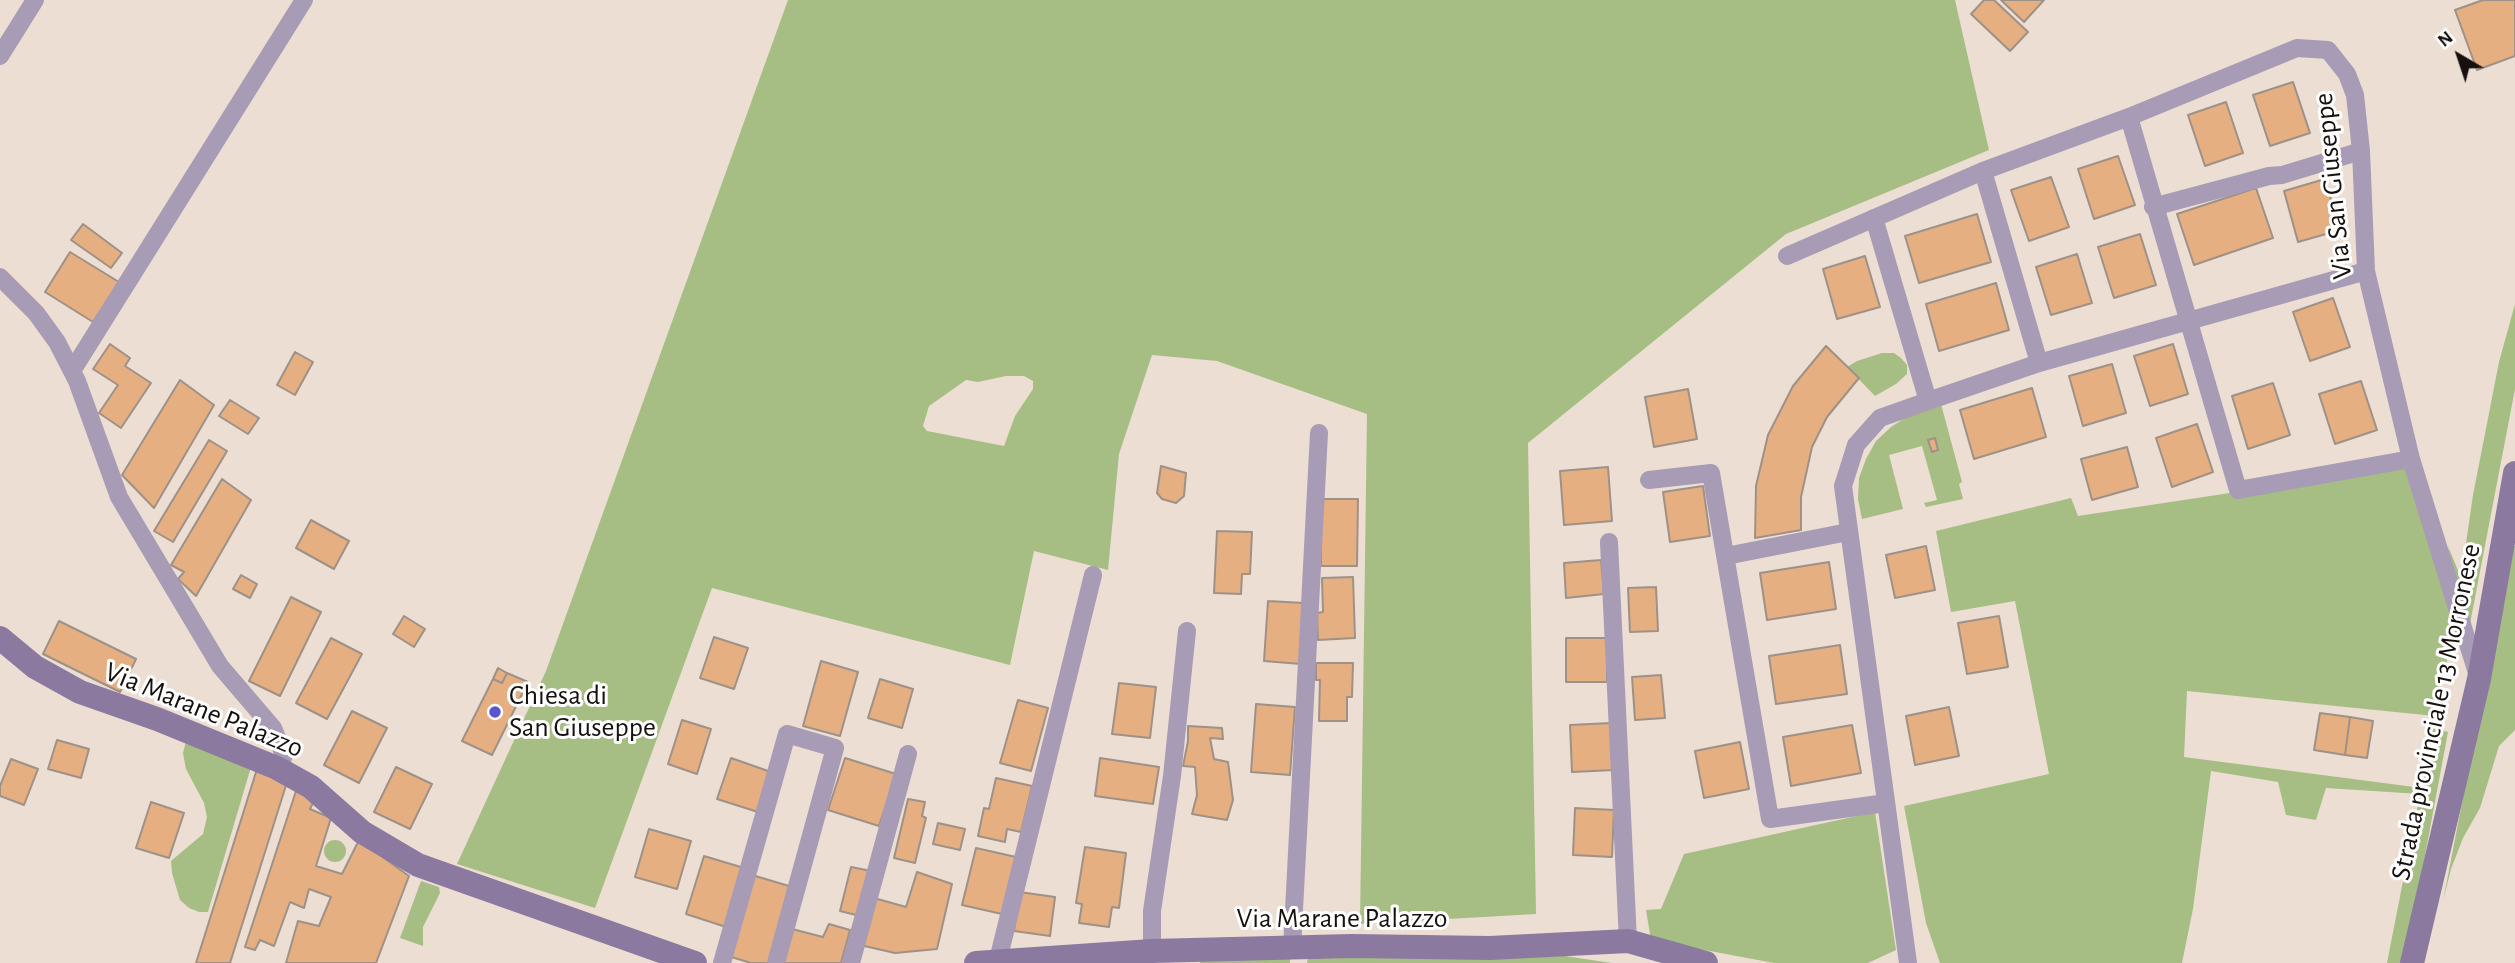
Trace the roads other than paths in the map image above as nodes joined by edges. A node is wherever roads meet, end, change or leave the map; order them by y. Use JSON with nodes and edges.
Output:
{"nodes":[{"id":1,"x":35,"y":0,"type":"edge"},
{"id":2,"x":303,"y":0,"type":"edge"},
{"id":3,"x":0,"y":56,"type":"edge"},
{"id":4,"x":2129,"y":117,"type":"junction"},
{"id":5,"x":2361,"y":150,"type":"junction"},
{"id":6,"x":1983,"y":172,"type":"junction"},
{"id":7,"x":2153,"y":207,"type":"junction"},
{"id":8,"x":1874,"y":218,"type":"junction"},
{"id":9,"x":1787,"y":256,"type":"dead end"},
{"id":10,"x":2366,"y":271,"type":"junction"},
{"id":11,"x":0,"y":277,"type":"edge"},
{"id":12,"x":2188,"y":321,"type":"junction"},
{"id":13,"x":2039,"y":363,"type":"junction"},
{"id":14,"x":72,"y":371,"type":"junction"},
{"id":15,"x":1928,"y":401,"type":"junction"},
{"id":16,"x":1319,"y":433,"type":"dead end"},
{"id":17,"x":2411,"y":459,"type":"junction"},
{"id":18,"x":2515,"y":473,"type":"edge"},
{"id":19,"x":1649,"y":480,"type":"dead end"},
{"id":20,"x":1849,"y":532,"type":"junction"},
{"id":21,"x":1609,"y":542,"type":"dead end"},
{"id":22,"x":1726,"y":556,"type":"junction"},
{"id":23,"x":1093,"y":575,"type":"dead end"},
{"id":24,"x":1187,"y":631,"type":"dead end"},
{"id":25,"x":0,"y":638,"type":"edge"},
{"id":26,"x":2479,"y":679,"type":"junction"},
{"id":27,"x":908,"y":754,"type":"dead end"},
{"id":28,"x":279,"y":769,"type":"junction"},
{"id":29,"x":1886,"y":803,"type":"junction"},
{"id":30,"x":1628,"y":941,"type":"junction"},
{"id":31,"x":1292,"y":948,"type":"junction"},
{"id":32,"x":1152,"y":951,"type":"junction"},
{"id":33,"x":987,"y":962,"type":"edge"},
{"id":34,"x":695,"y":963,"type":"edge"},
{"id":35,"x":722,"y":963,"type":"edge"},
{"id":36,"x":776,"y":963,"type":"edge"},
{"id":37,"x":851,"y":963,"type":"edge"},
{"id":38,"x":1706,"y":963,"type":"edge"},
{"id":39,"x":1908,"y":963,"type":"edge"},
{"id":40,"x":2413,"y":963,"type":"edge"}],
"edges":[{"from":1,"to":3,"type":"street"},
{"from":2,"to":14,"type":"street"},
{"from":4,"to":5,"type":"street","name":"Via San Giuseppe"},
{"from":4,"to":6,"type":"street","name":"Via San Giuseppe"},
{"from":4,"to":7,"type":"street"},
{"from":5,"to":7,"type":"street"},
{"from":5,"to":10,"type":"street","name":"Via San Giuseppe"},
{"from":6,"to":8,"type":"street","name":"Via San Giuseppe"},
{"from":6,"to":13,"type":"street"},
{"from":7,"to":12,"type":"street"},
{"from":8,"to":9,"type":"street","name":"Via San Giuseppe"},
{"from":8,"to":15,"type":"street"},
{"from":10,"to":12,"type":"street"},
{"from":10,"to":17,"type":"street","name":"Via San Giuseppe"},
{"from":11,"to":14,"type":"street"},
{"from":12,"to":13,"type":"street"},
{"from":12,"to":17,"type":"street"},
{"from":13,"to":15,"type":"street"},
{"from":14,"to":28,"type":"street"},
{"from":15,"to":20,"type":"street"},
{"from":16,"to":31,"type":"street"},
{"from":17,"to":26,"type":"street","name":"Via San Giuseppe"},
{"from":18,"to":26,"type":"main road","name":"Strada provinciale 13 Morronese"},
{"from":19,"to":22,"type":"street"},
{"from":20,"to":22,"type":"street"},
{"from":20,"to":29,"type":"street"},
{"from":21,"to":30,"type":"street"},
{"from":22,"to":29,"type":"street"},
{"from":23,"to":33,"type":"street"},
{"from":24,"to":32,"type":"street"},
{"from":25,"to":28,"type":"main road","name":"Via Marane Palazzo"},
{"from":26,"to":40,"type":"main road","name":"Strada provinciale 13 Morronese"},
{"from":27,"to":37,"type":"street"},
{"from":28,"to":34,"type":"main road","name":"Via Marane Palazzo"},
{"from":29,"to":39,"type":"street"},
{"from":30,"to":31,"type":"main road","name":"Via Marane Palazzo"},
{"from":30,"to":38,"type":"main road","name":"Via Marane Palazzo"},
{"from":31,"to":32,"type":"main road","name":"Via Marane Palazzo"},
{"from":32,"to":33,"type":"main road","name":"Via Marane Palazzo"},
{"from":35,"to":36,"type":"street"}]}
